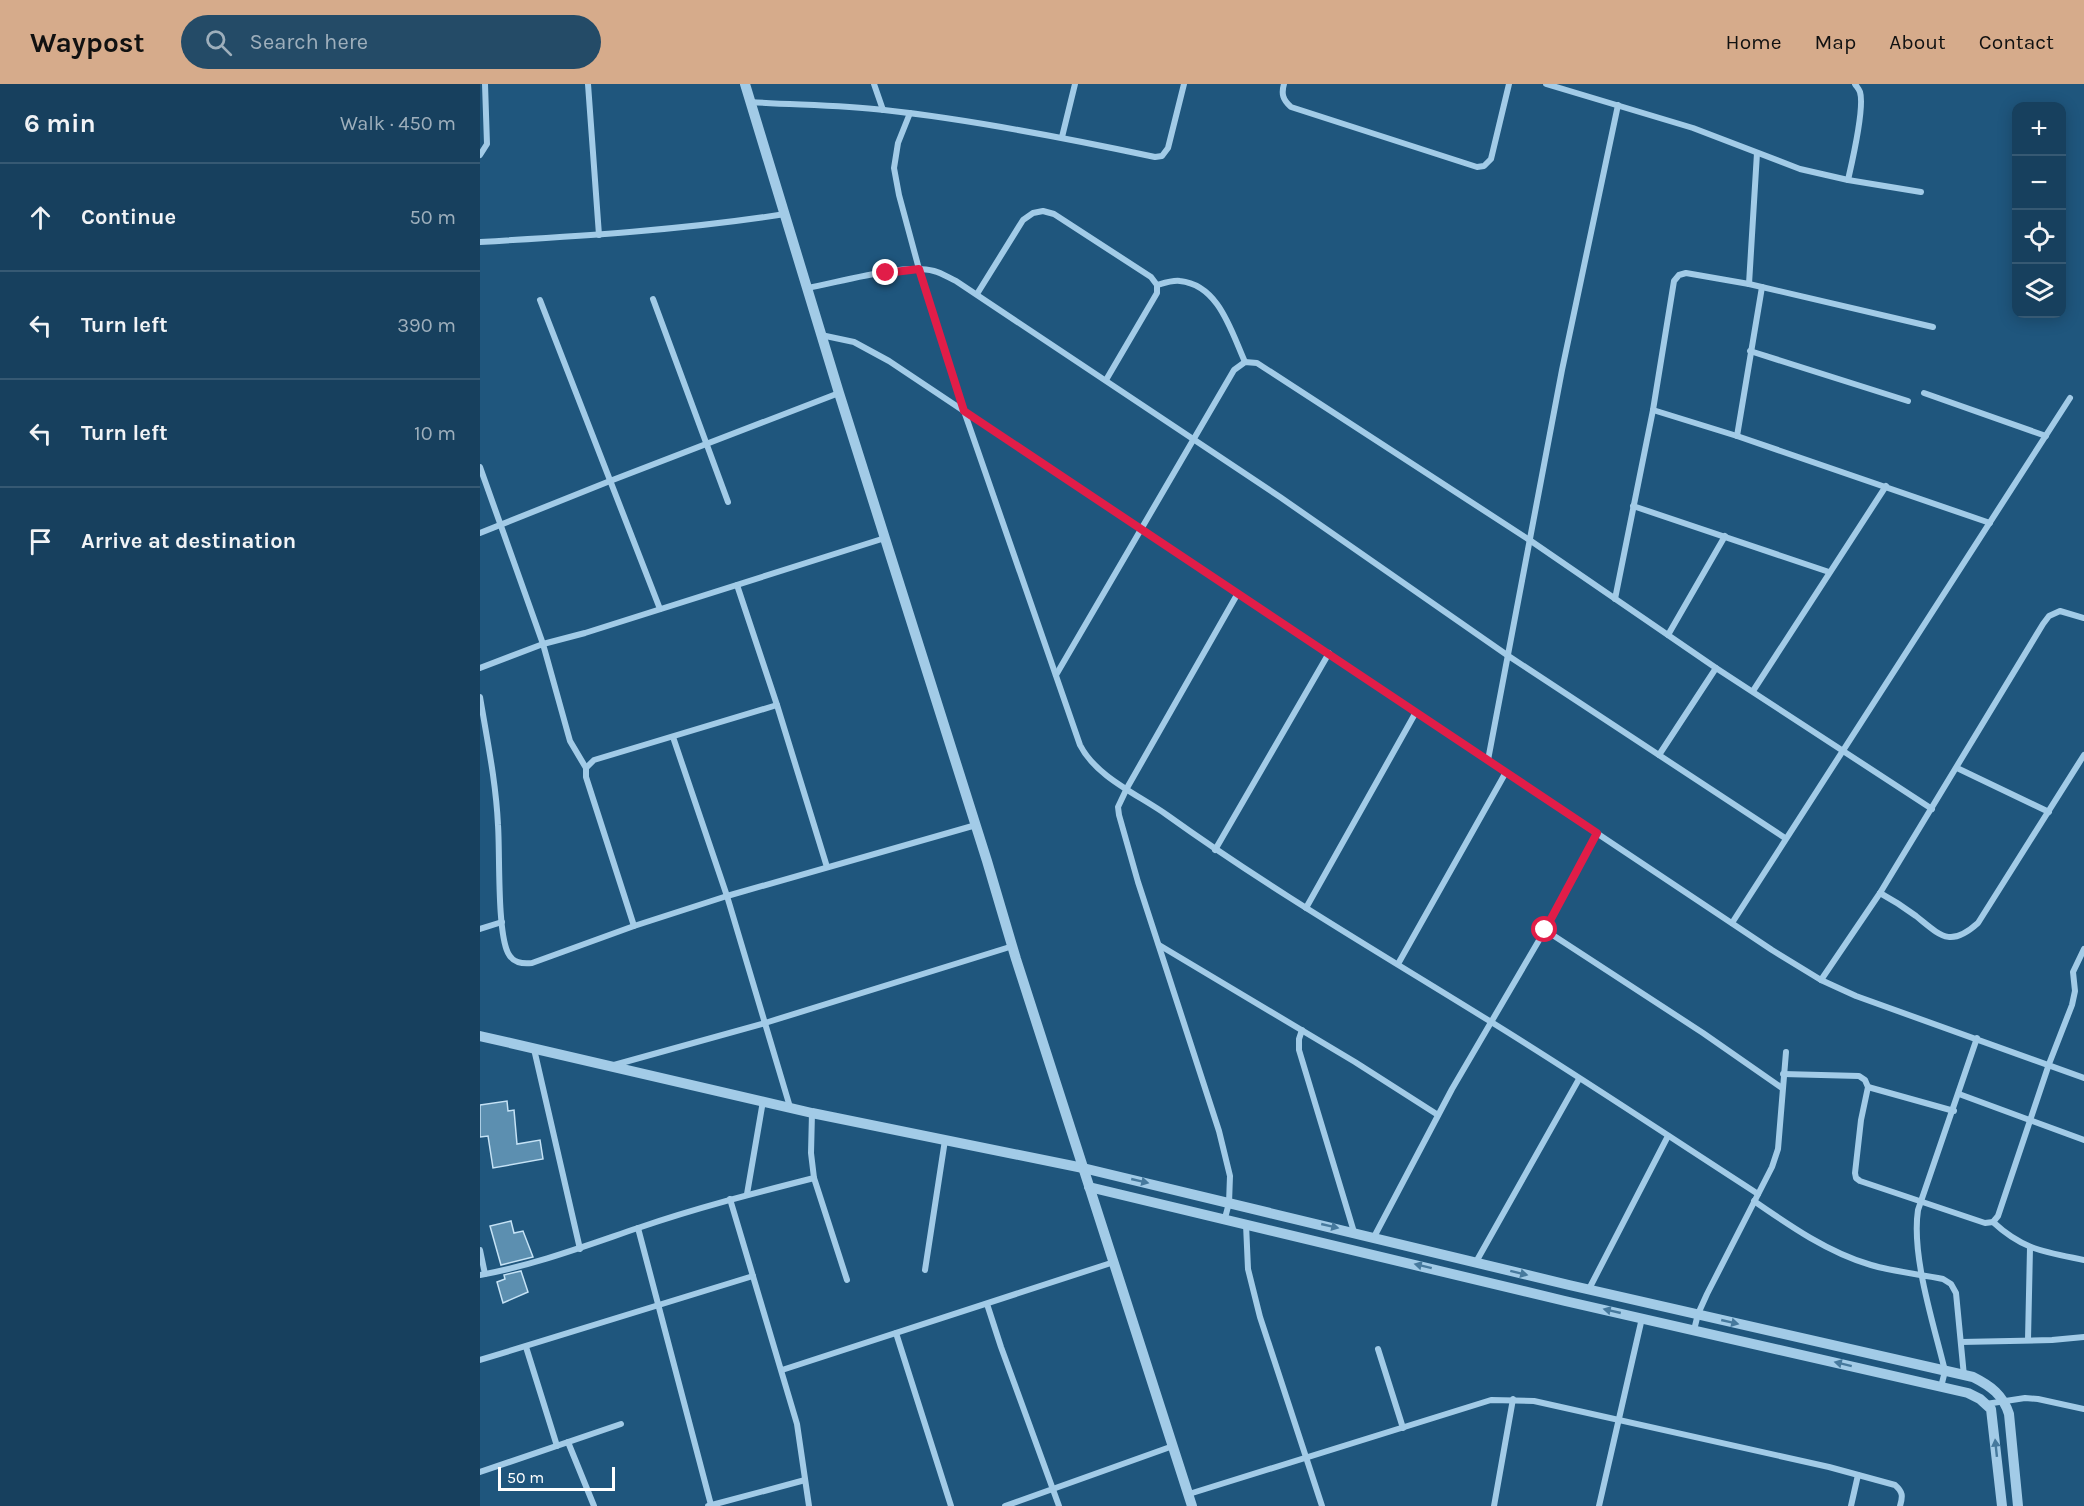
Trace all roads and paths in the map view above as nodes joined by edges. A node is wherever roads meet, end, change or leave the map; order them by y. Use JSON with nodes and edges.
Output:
{"nodes":[{"id":1,"x":485,"y":84,"type":"edge"},
{"id":2,"x":588,"y":84,"type":"edge"},
{"id":3,"x":745,"y":84,"type":"edge"},
{"id":4,"x":874,"y":84,"type":"edge"},
{"id":5,"x":1075,"y":84,"type":"edge"},
{"id":6,"x":1184,"y":84,"type":"edge"},
{"id":7,"x":1284,"y":84,"type":"edge"},
{"id":8,"x":1509,"y":84,"type":"edge"},
{"id":9,"x":1546,"y":84,"type":"edge"},
{"id":10,"x":1855,"y":84,"type":"edge"},
{"id":11,"x":751,"y":102,"type":"junction"},
{"id":12,"x":1618,"y":105,"type":"junction"},
{"id":13,"x":883,"y":110,"type":"junction"},
{"id":14,"x":910,"y":113,"type":"junction"},
{"id":15,"x":1062,"y":137,"type":"junction"},
{"id":16,"x":1757,"y":153,"type":"junction"},
{"id":17,"x":480,"y":155,"type":"edge"},
{"id":18,"x":1848,"y":180,"type":"junction"},
{"id":19,"x":1921,"y":192,"type":"dead end"},
{"id":20,"x":784,"y":213,"type":"junction"},
{"id":21,"x":599,"y":235,"type":"junction"},
{"id":22,"x":480,"y":242,"type":"edge"},
{"id":23,"x":919,"y":269,"type":"junction"},
{"id":24,"x":1749,"y":284,"type":"junction"},
{"id":25,"x":1157,"y":285,"type":"junction"},
{"id":26,"x":1762,"y":287,"type":"junction"},
{"id":27,"x":807,"y":288,"type":"junction"},
{"id":28,"x":977,"y":294,"type":"junction"},
{"id":29,"x":653,"y":299,"type":"dead end"},
{"id":30,"x":540,"y":300,"type":"dead end"},
{"id":31,"x":1933,"y":327,"type":"dead end"},
{"id":32,"x":821,"y":335,"type":"junction"},
{"id":33,"x":1750,"y":351,"type":"junction"},
{"id":34,"x":1245,"y":362,"type":"junction"},
{"id":35,"x":1106,"y":380,"type":"junction"},
{"id":36,"x":839,"y":393,"type":"junction"},
{"id":37,"x":1924,"y":393,"type":"dead end"},
{"id":38,"x":2070,"y":398,"type":"dead end"},
{"id":39,"x":1908,"y":401,"type":"dead end"},
{"id":40,"x":1653,"y":410,"type":"junction"},
{"id":41,"x":964,"y":411,"type":"junction"},
{"id":42,"x":1737,"y":436,"type":"junction"},
{"id":43,"x":2046,"y":436,"type":"junction"},
{"id":44,"x":1192,"y":440,"type":"junction"},
{"id":45,"x":707,"y":444,"type":"junction"},
{"id":46,"x":480,"y":467,"type":"edge"},
{"id":47,"x":610,"y":481,"type":"junction"},
{"id":48,"x":1886,"y":486,"type":"junction"},
{"id":49,"x":728,"y":502,"type":"dead end"},
{"id":50,"x":1633,"y":506,"type":"junction"},
{"id":51,"x":1990,"y":523,"type":"junction"},
{"id":52,"x":502,"y":526,"type":"junction"},
{"id":53,"x":1142,"y":529,"type":"junction"},
{"id":54,"x":480,"y":533,"type":"edge"},
{"id":55,"x":1725,"y":536,"type":"junction"},
{"id":56,"x":886,"y":538,"type":"junction"},
{"id":57,"x":1531,"y":541,"type":"junction"},
{"id":58,"x":1829,"y":572,"type":"junction"},
{"id":59,"x":737,"y":585,"type":"junction"},
{"id":60,"x":1238,"y":593,"type":"junction"},
{"id":61,"x":1615,"y":599,"type":"junction"},
{"id":62,"x":660,"y":609,"type":"junction"},
{"id":63,"x":2084,"y":618,"type":"edge"},
{"id":64,"x":1668,"y":635,"type":"junction"},
{"id":65,"x":543,"y":644,"type":"junction"},
{"id":66,"x":1329,"y":654,"type":"junction"},
{"id":67,"x":1507,"y":655,"type":"junction"},
{"id":68,"x":480,"y":668,"type":"edge"},
{"id":69,"x":1716,"y":668,"type":"junction"},
{"id":70,"x":1056,"y":675,"type":"junction"},
{"id":71,"x":1753,"y":692,"type":"junction"},
{"id":72,"x":480,"y":697,"type":"edge"},
{"id":73,"x":777,"y":705,"type":"junction"},
{"id":74,"x":1416,"y":712,"type":"junction"},
{"id":75,"x":673,"y":737,"type":"junction"},
{"id":76,"x":1844,"y":750,"type":"junction"},
{"id":77,"x":1659,"y":755,"type":"junction"},
{"id":78,"x":2084,"y":755,"type":"edge"},
{"id":79,"x":1488,"y":760,"type":"junction"},
{"id":80,"x":586,"y":768,"type":"junction"},
{"id":81,"x":1957,"y":768,"type":"junction"},
{"id":82,"x":1506,"y":772,"type":"junction"},
{"id":83,"x":1127,"y":788,"type":"junction"},
{"id":84,"x":1932,"y":809,"type":"junction"},
{"id":85,"x":2049,"y":812,"type":"junction"},
{"id":86,"x":976,"y":825,"type":"junction"},
{"id":87,"x":1597,"y":833,"type":"junction"},
{"id":88,"x":1785,"y":838,"type":"junction"},
{"id":89,"x":1215,"y":850,"type":"junction"},
{"id":90,"x":827,"y":867,"type":"junction"},
{"id":91,"x":1880,"y":893,"type":"junction"},
{"id":92,"x":727,"y":896,"type":"junction"},
{"id":93,"x":1306,"y":908,"type":"junction"},
{"id":94,"x":502,"y":922,"type":"junction"},
{"id":95,"x":1732,"y":923,"type":"junction"},
{"id":96,"x":634,"y":926,"type":"junction"},
{"id":97,"x":480,"y":929,"type":"edge"},
{"id":98,"x":1545,"y":930,"type":"junction"},
{"id":99,"x":1159,"y":945,"type":"junction"},
{"id":100,"x":1013,"y":946,"type":"junction"},
{"id":101,"x":2084,"y":949,"type":"edge"},
{"id":102,"x":1398,"y":964,"type":"junction"},
{"id":103,"x":1821,"y":980,"type":"junction"},
{"id":104,"x":1491,"y":1022,"type":"junction"},
{"id":105,"x":765,"y":1023,"type":"junction"},
{"id":106,"x":1302,"y":1030,"type":"junction"},
{"id":107,"x":480,"y":1036,"type":"edge"},
{"id":108,"x":1977,"y":1038,"type":"junction"},
{"id":109,"x":534,"y":1048,"type":"junction"},
{"id":110,"x":1786,"y":1052,"type":"dead end"},
{"id":111,"x":2049,"y":1064,"type":"junction"},
{"id":112,"x":609,"y":1066,"type":"junction"},
{"id":113,"x":1783,"y":1074,"type":"junction"},
{"id":114,"x":2084,"y":1078,"type":"edge"},
{"id":115,"x":1579,"y":1079,"type":"junction"},
{"id":116,"x":1868,"y":1087,"type":"junction"},
{"id":117,"x":1782,"y":1088,"type":"junction"},
{"id":118,"x":1959,"y":1094,"type":"junction"},
{"id":119,"x":764,"y":1101,"type":"junction"},
{"id":120,"x":790,"y":1107,"type":"junction"},
{"id":121,"x":1954,"y":1111,"type":"junction"},
{"id":122,"x":812,"y":1113,"type":"junction"},
{"id":123,"x":1438,"y":1115,"type":"junction"},
{"id":124,"x":2031,"y":1119,"type":"junction"},
{"id":125,"x":1668,"y":1136,"type":"junction"},
{"id":126,"x":945,"y":1139,"type":"junction"},
{"id":127,"x":2084,"y":1140,"type":"edge"},
{"id":128,"x":1083,"y":1168,"type":"junction"},
{"id":129,"x":814,"y":1178,"type":"junction"},
{"id":130,"x":1089,"y":1187,"type":"junction"},
{"id":131,"x":747,"y":1194,"type":"junction"},
{"id":132,"x":1756,"y":1198,"type":"junction"},
{"id":133,"x":730,"y":1199,"type":"junction"},
{"id":134,"x":1922,"y":1202,"type":"junction"},
{"id":135,"x":1229,"y":1203,"type":"junction"},
{"id":136,"x":1226,"y":1218,"type":"junction"},
{"id":137,"x":1993,"y":1222,"type":"junction"},
{"id":138,"x":1246,"y":1224,"type":"junction"},
{"id":139,"x":638,"y":1228,"type":"junction"},
{"id":140,"x":1354,"y":1232,"type":"junction"},
{"id":141,"x":1374,"y":1237,"type":"junction"},
{"id":142,"x":2030,"y":1248,"type":"junction"},
{"id":143,"x":580,"y":1249,"type":"junction"},
{"id":144,"x":480,"y":1250,"type":"edge"},
{"id":145,"x":2084,"y":1260,"type":"edge"},
{"id":146,"x":1114,"y":1262,"type":"junction"},
{"id":147,"x":1476,"y":1262,"type":"junction"},
{"id":148,"x":925,"y":1270,"type":"dead end"},
{"id":149,"x":1922,"y":1274,"type":"junction"},
{"id":150,"x":482,"y":1275,"type":"edge"},
{"id":151,"x":753,"y":1276,"type":"junction"},
{"id":152,"x":847,"y":1280,"type":"dead end"},
{"id":153,"x":1589,"y":1289,"type":"junction"},
{"id":154,"x":987,"y":1304,"type":"junction"},
{"id":155,"x":658,"y":1306,"type":"junction"},
{"id":156,"x":1698,"y":1314,"type":"junction"},
{"id":157,"x":1642,"y":1318,"type":"junction"},
{"id":158,"x":1694,"y":1330,"type":"junction"},
{"id":159,"x":896,"y":1333,"type":"junction"},
{"id":160,"x":2084,"y":1337,"type":"edge"},
{"id":161,"x":2028,"y":1340,"type":"junction"},
{"id":162,"x":1961,"y":1342,"type":"junction"},
{"id":163,"x":526,"y":1347,"type":"junction"},
{"id":164,"x":1378,"y":1349,"type":"dead end"},
{"id":165,"x":480,"y":1360,"type":"edge"},
{"id":166,"x":782,"y":1370,"type":"junction"},
{"id":167,"x":1945,"y":1371,"type":"junction"},
{"id":168,"x":1964,"y":1376,"type":"junction"},
{"id":169,"x":1941,"y":1387,"type":"junction"},
{"id":170,"x":1513,"y":1399,"type":"junction"},
{"id":171,"x":2005,"y":1401,"type":"junction"},
{"id":172,"x":1986,"y":1404,"type":"junction"},
{"id":173,"x":2084,"y":1409,"type":"edge"},
{"id":174,"x":1618,"y":1420,"type":"junction"},
{"id":175,"x":621,"y":1424,"type":"dead end"},
{"id":176,"x":1403,"y":1428,"type":"junction"},
{"id":177,"x":568,"y":1442,"type":"junction"},
{"id":178,"x":557,"y":1446,"type":"junction"},
{"id":179,"x":1173,"y":1446,"type":"junction"},
{"id":180,"x":1306,"y":1458,"type":"junction"},
{"id":181,"x":480,"y":1472,"type":"edge"},
{"id":182,"x":1858,"y":1475,"type":"junction"},
{"id":183,"x":805,"y":1480,"type":"junction"},
{"id":184,"x":1053,"y":1489,"type":"junction"},
{"id":185,"x":1189,"y":1494,"type":"junction"},
{"id":186,"x":709,"y":1505,"type":"edge"},
{"id":187,"x":594,"y":1506,"type":"edge"},
{"id":188,"x":808,"y":1506,"type":"edge"},
{"id":189,"x":951,"y":1506,"type":"edge"},
{"id":190,"x":1005,"y":1506,"type":"edge"},
{"id":191,"x":1059,"y":1506,"type":"edge"},
{"id":192,"x":1192,"y":1506,"type":"edge"},
{"id":193,"x":1322,"y":1506,"type":"edge"},
{"id":194,"x":1494,"y":1506,"type":"edge"},
{"id":195,"x":1599,"y":1506,"type":"edge"},
{"id":196,"x":1851,"y":1506,"type":"edge"},
{"id":197,"x":1900,"y":1506,"type":"edge"},
{"id":198,"x":2002,"y":1506,"type":"edge"},
{"id":199,"x":2018,"y":1506,"type":"edge"}],
"edges":[{"from":1,"to":17,"type":"street"},
{"from":2,"to":21,"type":"street"},
{"from":3,"to":11,"type":"street"},
{"from":4,"to":13,"type":"street"},
{"from":5,"to":15,"type":"street"},
{"from":6,"to":15,"type":"street"},
{"from":7,"to":8,"type":"street"},
{"from":9,"to":12,"type":"street"},
{"from":10,"to":18,"type":"street"},
{"from":11,"to":13,"type":"street"},
{"from":11,"to":20,"type":"street"},
{"from":12,"to":16,"type":"street"},
{"from":12,"to":57,"type":"street"},
{"from":13,"to":14,"type":"street"},
{"from":14,"to":15,"type":"street"},
{"from":14,"to":23,"type":"street"},
{"from":16,"to":18,"type":"street"},
{"from":16,"to":24,"type":"street"},
{"from":18,"to":19,"type":"street"},
{"from":20,"to":21,"type":"street"},
{"from":20,"to":27,"type":"street"},
{"from":21,"to":22,"type":"street"},
{"from":23,"to":27,"type":"street"},
{"from":23,"to":28,"type":"street"},
{"from":23,"to":41,"type":"street"},
{"from":24,"to":26,"type":"street"},
{"from":24,"to":40,"type":"street"},
{"from":25,"to":28,"type":"street"},
{"from":25,"to":34,"type":"street"},
{"from":25,"to":35,"type":"street"},
{"from":26,"to":31,"type":"street"},
{"from":26,"to":33,"type":"street"},
{"from":27,"to":32,"type":"street"},
{"from":28,"to":35,"type":"street"},
{"from":29,"to":45,"type":"street"},
{"from":30,"to":47,"type":"street"},
{"from":32,"to":36,"type":"street"},
{"from":32,"to":41,"type":"street"},
{"from":33,"to":39,"type":"street"},
{"from":33,"to":42,"type":"street"},
{"from":34,"to":44,"type":"street"},
{"from":34,"to":57,"type":"street"},
{"from":35,"to":44,"type":"street"},
{"from":36,"to":45,"type":"street"},
{"from":36,"to":56,"type":"street"},
{"from":37,"to":43,"type":"street"},
{"from":38,"to":43,"type":"street"},
{"from":40,"to":42,"type":"street"},
{"from":40,"to":50,"type":"street"},
{"from":41,"to":53,"type":"street"},
{"from":41,"to":70,"type":"street"},
{"from":42,"to":48,"type":"street"},
{"from":43,"to":51,"type":"street"},
{"from":44,"to":53,"type":"street"},
{"from":44,"to":67,"type":"street"},
{"from":45,"to":47,"type":"street"},
{"from":45,"to":49,"type":"street"},
{"from":46,"to":52,"type":"street"},
{"from":47,"to":52,"type":"street"},
{"from":47,"to":62,"type":"street"},
{"from":48,"to":51,"type":"street"},
{"from":48,"to":58,"type":"street"},
{"from":50,"to":55,"type":"street"},
{"from":50,"to":61,"type":"street"},
{"from":51,"to":76,"type":"street"},
{"from":52,"to":54,"type":"street"},
{"from":52,"to":65,"type":"street"},
{"from":53,"to":60,"type":"street"},
{"from":53,"to":70,"type":"street"},
{"from":55,"to":58,"type":"street"},
{"from":55,"to":64,"type":"street"},
{"from":56,"to":59,"type":"street"},
{"from":56,"to":86,"type":"street"},
{"from":57,"to":61,"type":"street"},
{"from":57,"to":67,"type":"street"},
{"from":58,"to":71,"type":"street"},
{"from":59,"to":62,"type":"street"},
{"from":59,"to":73,"type":"street"},
{"from":60,"to":66,"type":"street"},
{"from":60,"to":83,"type":"street"},
{"from":61,"to":64,"type":"street"},
{"from":62,"to":65,"type":"street"},
{"from":63,"to":81,"type":"street"},
{"from":64,"to":69,"type":"street"},
{"from":65,"to":68,"type":"street"},
{"from":65,"to":80,"type":"street"},
{"from":66,"to":74,"type":"street"},
{"from":66,"to":89,"type":"street"},
{"from":67,"to":77,"type":"street"},
{"from":67,"to":79,"type":"street"},
{"from":69,"to":71,"type":"street"},
{"from":69,"to":77,"type":"street"},
{"from":70,"to":83,"type":"street"},
{"from":71,"to":76,"type":"street"},
{"from":72,"to":94,"type":"street"},
{"from":73,"to":75,"type":"street"},
{"from":73,"to":90,"type":"street"},
{"from":74,"to":79,"type":"street"},
{"from":74,"to":93,"type":"street"},
{"from":75,"to":80,"type":"street"},
{"from":75,"to":92,"type":"street"},
{"from":76,"to":84,"type":"street"},
{"from":76,"to":88,"type":"street"},
{"from":77,"to":88,"type":"street"},
{"from":78,"to":85,"type":"street"},
{"from":79,"to":82,"type":"street"},
{"from":80,"to":96,"type":"street"},
{"from":81,"to":84,"type":"street"},
{"from":81,"to":85,"type":"street"},
{"from":82,"to":87,"type":"street"},
{"from":82,"to":102,"type":"street"},
{"from":83,"to":89,"type":"street"},
{"from":83,"to":99,"type":"street"},
{"from":84,"to":91,"type":"street"},
{"from":85,"to":91,"type":"street"},
{"from":86,"to":90,"type":"street"},
{"from":86,"to":100,"type":"street"},
{"from":87,"to":95,"type":"street"},
{"from":87,"to":98,"type":"street"},
{"from":88,"to":95,"type":"street"},
{"from":89,"to":93,"type":"street"},
{"from":90,"to":92,"type":"street"},
{"from":91,"to":103,"type":"street"},
{"from":92,"to":96,"type":"street"},
{"from":92,"to":105,"type":"street"},
{"from":93,"to":102,"type":"street"},
{"from":94,"to":96,"type":"street"},
{"from":94,"to":97,"type":"street"},
{"from":95,"to":103,"type":"street"},
{"from":98,"to":104,"type":"street"},
{"from":98,"to":117,"type":"street"},
{"from":99,"to":106,"type":"street"},
{"from":99,"to":135,"type":"street"},
{"from":100,"to":105,"type":"street"},
{"from":100,"to":128,"type":"street"},
{"from":101,"to":111,"type":"street"},
{"from":102,"to":104,"type":"street"},
{"from":103,"to":108,"type":"street"},
{"from":104,"to":115,"type":"street"},
{"from":104,"to":123,"type":"street"},
{"from":105,"to":112,"type":"street"},
{"from":105,"to":120,"type":"street"},
{"from":106,"to":123,"type":"street"},
{"from":106,"to":140,"type":"street"},
{"from":107,"to":109,"type":"street"},
{"from":108,"to":111,"type":"street"},
{"from":108,"to":118,"type":"street"},
{"from":109,"to":112,"type":"street"},
{"from":109,"to":143,"type":"street"},
{"from":110,"to":113,"type":"street"},
{"from":111,"to":114,"type":"street"},
{"from":111,"to":124,"type":"street"},
{"from":112,"to":119,"type":"street"},
{"from":113,"to":116,"type":"street"},
{"from":113,"to":117,"type":"street"},
{"from":115,"to":125,"type":"street"},
{"from":115,"to":147,"type":"street"},
{"from":116,"to":121,"type":"street"},
{"from":116,"to":134,"type":"street"},
{"from":117,"to":132,"type":"street"},
{"from":118,"to":121,"type":"street"},
{"from":118,"to":124,"type":"street"},
{"from":119,"to":120,"type":"street"},
{"from":119,"to":131,"type":"street"},
{"from":120,"to":122,"type":"street"},
{"from":121,"to":134,"type":"street"},
{"from":122,"to":126,"type":"street"},
{"from":122,"to":129,"type":"street"},
{"from":123,"to":141,"type":"street"},
{"from":124,"to":127,"type":"street"},
{"from":124,"to":137,"type":"street"},
{"from":125,"to":132,"type":"street"},
{"from":125,"to":153,"type":"street"},
{"from":126,"to":128,"type":"street"},
{"from":126,"to":148,"type":"street"},
{"from":128,"to":130,"type":"street"},
{"from":128,"to":135,"type":"street","one_way":true},
{"from":129,"to":131,"type":"street"},
{"from":129,"to":152,"type":"street"},
{"from":130,"to":136,"type":"street"},
{"from":130,"to":146,"type":"street"},
{"from":131,"to":133,"type":"street"},
{"from":132,"to":149,"type":"street"},
{"from":132,"to":156,"type":"street"},
{"from":133,"to":139,"type":"street"},
{"from":133,"to":151,"type":"street"},
{"from":134,"to":137,"type":"street"},
{"from":134,"to":149,"type":"street"},
{"from":135,"to":136,"type":"street"},
{"from":135,"to":140,"type":"street","one_way":true},
{"from":136,"to":138,"type":"street"},
{"from":137,"to":142,"type":"street"},
{"from":157,"to":138,"type":"street","one_way":true},
{"from":138,"to":180,"type":"street"},
{"from":139,"to":143,"type":"street"},
{"from":139,"to":155,"type":"street"},
{"from":140,"to":141,"type":"street"},
{"from":141,"to":147,"type":"street"},
{"from":142,"to":145,"type":"street"},
{"from":142,"to":161,"type":"street"},
{"from":143,"to":150,"type":"street"},
{"from":144,"to":150,"type":"street"},
{"from":146,"to":154,"type":"street"},
{"from":146,"to":179,"type":"street"},
{"from":147,"to":153,"type":"street","one_way":true},
{"from":149,"to":162,"type":"street"},
{"from":149,"to":167,"type":"street"},
{"from":151,"to":155,"type":"street"},
{"from":151,"to":166,"type":"street"},
{"from":153,"to":156,"type":"street"},
{"from":154,"to":159,"type":"street"},
{"from":154,"to":184,"type":"street"},
{"from":155,"to":163,"type":"street"},
{"from":155,"to":186,"type":"street"},
{"from":156,"to":158,"type":"street"},
{"from":156,"to":167,"type":"street","one_way":true},
{"from":157,"to":158,"type":"street"},
{"from":157,"to":174,"type":"street"},
{"from":169,"to":158,"type":"street","one_way":true},
{"from":159,"to":166,"type":"street"},
{"from":159,"to":189,"type":"street"},
{"from":160,"to":161,"type":"street"},
{"from":161,"to":162,"type":"street"},
{"from":162,"to":168,"type":"street"},
{"from":163,"to":165,"type":"street"},
{"from":163,"to":178,"type":"street"},
{"from":164,"to":176,"type":"street"},
{"from":166,"to":183,"type":"street"},
{"from":167,"to":168,"type":"street"},
{"from":167,"to":169,"type":"street"},
{"from":168,"to":171,"type":"street"},
{"from":169,"to":172,"type":"street"},
{"from":170,"to":174,"type":"street"},
{"from":170,"to":176,"type":"street"},
{"from":170,"to":194,"type":"street"},
{"from":171,"to":172,"type":"street"},
{"from":171,"to":173,"type":"street"},
{"from":171,"to":199,"type":"street"},
{"from":198,"to":172,"type":"street","one_way":true},
{"from":174,"to":182,"type":"street"},
{"from":174,"to":195,"type":"street"},
{"from":175,"to":177,"type":"street"},
{"from":176,"to":180,"type":"street"},
{"from":177,"to":178,"type":"street"},
{"from":177,"to":187,"type":"street"},
{"from":178,"to":181,"type":"street"},
{"from":179,"to":184,"type":"street"},
{"from":179,"to":185,"type":"street"},
{"from":180,"to":185,"type":"street"},
{"from":180,"to":193,"type":"street"},
{"from":182,"to":196,"type":"street"},
{"from":182,"to":197,"type":"street"},
{"from":183,"to":186,"type":"street"},
{"from":183,"to":188,"type":"street"},
{"from":184,"to":190,"type":"street"},
{"from":184,"to":191,"type":"street"},
{"from":185,"to":192,"type":"street"}]}
